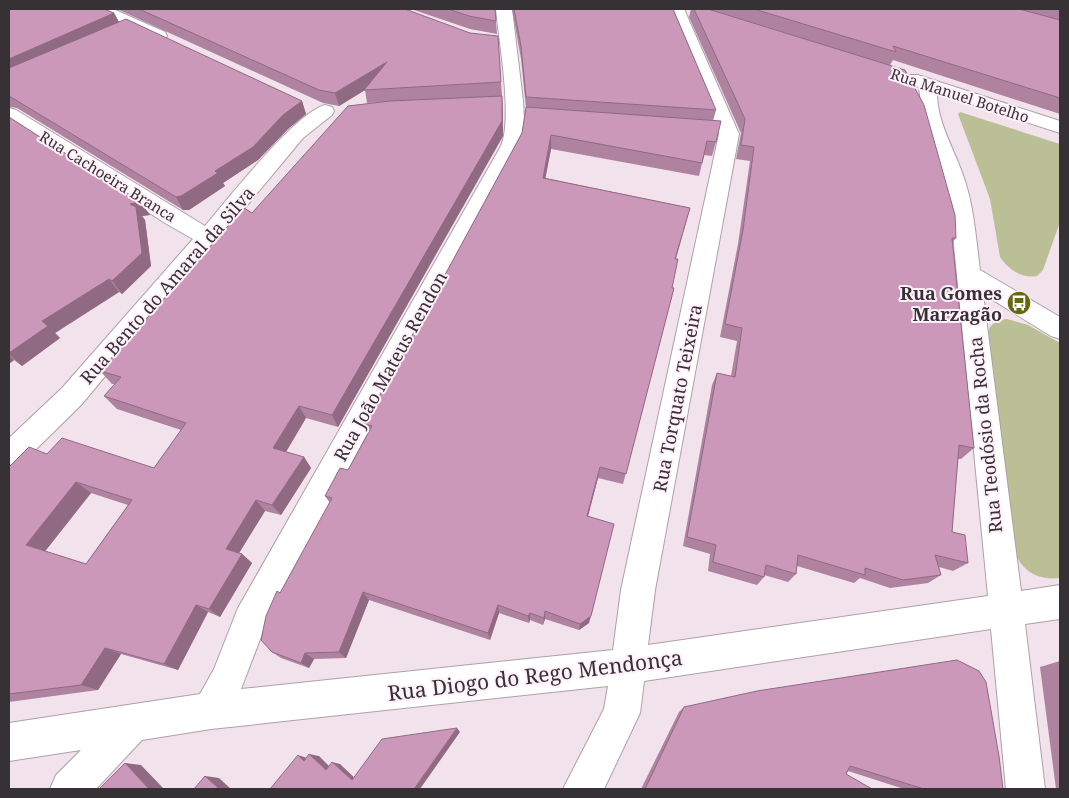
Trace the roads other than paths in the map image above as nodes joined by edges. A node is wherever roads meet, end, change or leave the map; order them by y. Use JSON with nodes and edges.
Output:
{"nodes":[{"id":1,"x":101,"y":9,"type":"edge"},
{"id":2,"x":504,"y":9,"type":"edge"},
{"id":3,"x":687,"y":10,"type":"edge"},
{"id":4,"x":174,"y":43,"type":"edge"},
{"id":5,"x":893,"y":74,"type":"edge"},
{"id":6,"x":928,"y":85,"type":"junction"},
{"id":7,"x":324,"y":110,"type":"dead end"},
{"id":8,"x":9,"y":114,"type":"edge"},
{"id":9,"x":1060,"y":127,"type":"edge"},
{"id":10,"x":208,"y":237,"type":"junction"},
{"id":11,"x":968,"y":273,"type":"junction"},
{"id":12,"x":1060,"y":328,"type":"edge"},
{"id":13,"x":15,"y":443,"type":"edge"},
{"id":14,"x":1060,"y":602,"type":"edge"},
{"id":15,"x":1005,"y":612,"type":"junction"},
{"id":16,"x":628,"y":666,"type":"junction"},
{"id":17,"x":211,"y":711,"type":"junction"},
{"id":18,"x":130,"y":726,"type":"junction"},
{"id":19,"x":9,"y":742,"type":"edge"},
{"id":20,"x":70,"y":789,"type":"edge"},
{"id":21,"x":582,"y":789,"type":"edge"},
{"id":22,"x":1026,"y":789,"type":"edge"}],
"edges":[{"from":1,"to":4,"type":"street"},
{"from":2,"to":17,"type":"street","name":"Rua João Mateus Rendon"},
{"from":3,"to":16,"type":"street","name":"Rua Torquato Teixeira"},
{"from":5,"to":6,"type":"street","name":"Rua Manuel Botelho"},
{"from":6,"to":9,"type":"street","name":"Rua Manuel Botelho"},
{"from":6,"to":11,"type":"street","name":"Rua Teodósio da Rocha"},
{"from":7,"to":10,"type":"street","name":"Rua Bento do Amaral da Silva"},
{"from":8,"to":10,"type":"street","name":"Rua Cachoeira Branca"},
{"from":10,"to":13,"type":"street","name":"Rua Bento do Amaral da Silva"},
{"from":11,"to":12,"type":"street"},
{"from":11,"to":15,"type":"street","name":"Rua Teodósio da Rocha"},
{"from":14,"to":15,"type":"street","name":"Rua Diogo do Rego Mendonça"},
{"from":15,"to":16,"type":"street","name":"Rua Diogo do Rego Mendonça"},
{"from":15,"to":22,"type":"street","name":"Rua Teodósio da Rocha"},
{"from":16,"to":17,"type":"street","name":"Rua Diogo do Rego Mendonça"},
{"from":16,"to":21,"type":"street","name":"Rua Torquato Teixeira"},
{"from":17,"to":18,"type":"street","name":"Rua Diogo do Rego Mendonça"},
{"from":18,"to":19,"type":"street","name":"Rua Diogo do Rego Mendonça"},
{"from":18,"to":20,"type":"street"}]}
